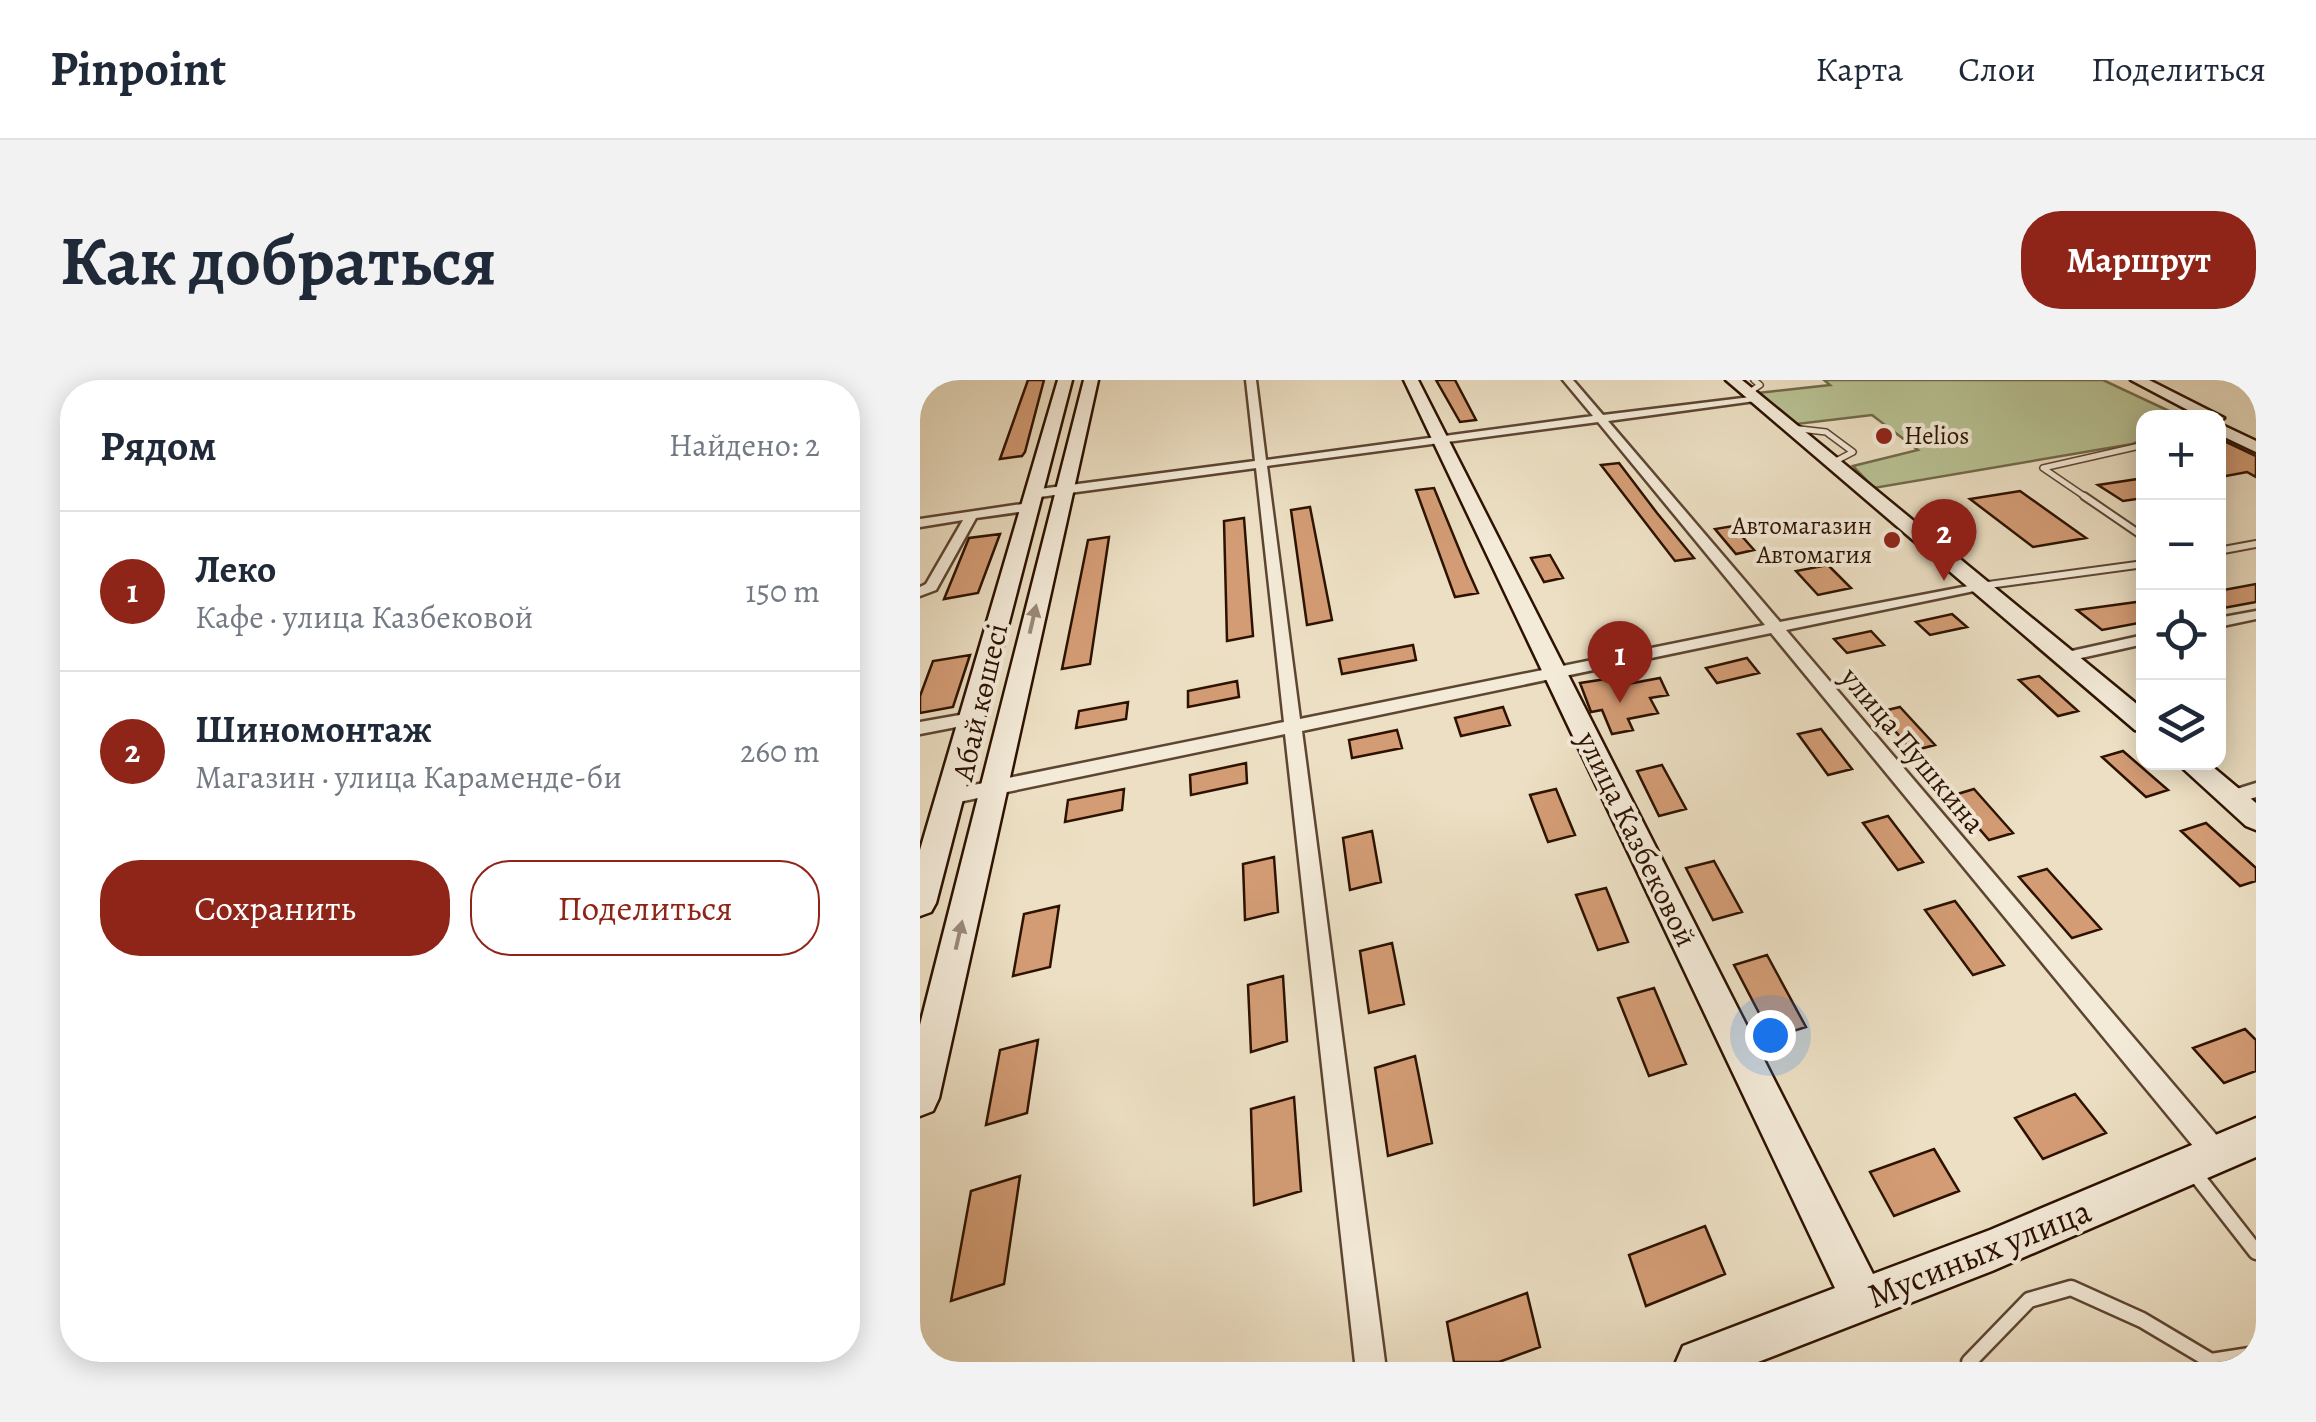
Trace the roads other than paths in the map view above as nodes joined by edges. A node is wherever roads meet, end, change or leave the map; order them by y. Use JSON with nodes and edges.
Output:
{"nodes":[{"id":1,"x":1064,"y":380,"type":"edge"},
{"id":2,"x":1091,"y":380,"type":"edge"},
{"id":3,"x":1251,"y":380,"type":"edge"},
{"id":4,"x":1411,"y":380,"type":"edge"},
{"id":5,"x":1568,"y":380,"type":"edge"},
{"id":6,"x":2118,"y":380,"type":"edge"},
{"id":7,"x":2138,"y":380,"type":"edge"},
{"id":8,"x":1748,"y":388,"type":"edge"},
{"id":9,"x":2180,"y":410,"type":"edge"},
{"id":10,"x":2200,"y":410,"type":"edge"},
{"id":11,"x":1600,"y":417,"type":"junction"},
{"id":12,"x":2226,"y":422,"type":"edge"},
{"id":13,"x":2226,"y":432,"type":"edge"},
{"id":14,"x":2256,"y":437,"type":"edge"},
{"id":15,"x":1439,"y":438,"type":"junction"},
{"id":16,"x":2256,"y":446,"type":"edge"},
{"id":17,"x":2136,"y":447,"type":"edge"},
{"id":18,"x":1262,"y":462,"type":"junction"},
{"id":19,"x":1064,"y":490,"type":"junction"},
{"id":20,"x":1030,"y":501,"type":"junction"},
{"id":21,"x":971,"y":517,"type":"junction"},
{"id":22,"x":920,"y":523,"type":"edge"},
{"id":23,"x":2136,"y":532,"type":"edge"},
{"id":24,"x":2256,"y":544,"type":"edge"},
{"id":25,"x":2226,"y":549,"type":"edge"},
{"id":26,"x":2136,"y":565,"type":"edge"},
{"id":27,"x":1979,"y":586,"type":"junction"},
{"id":28,"x":920,"y":592,"type":"edge"},
{"id":29,"x":2256,"y":615,"type":"edge"},
{"id":30,"x":2226,"y":621,"type":"edge"},
{"id":31,"x":1776,"y":629,"type":"junction"},
{"id":32,"x":2136,"y":641,"type":"edge"},
{"id":33,"x":2063,"y":657,"type":"junction"},
{"id":34,"x":1556,"y":675,"type":"junction"},
{"id":35,"x":2136,"y":717,"type":"edge"},
{"id":36,"x":971,"y":719,"type":"junction"},
{"id":37,"x":1295,"y":727,"type":"junction"},
{"id":38,"x":920,"y":728,"type":"edge"},
{"id":39,"x":2202,"y":770,"type":"edge"},
{"id":40,"x":994,"y":787,"type":"junction"},
{"id":41,"x":2243,"y":794,"type":"edge"},
{"id":42,"x":949,"y":797,"type":"junction"},
{"id":43,"x":2256,"y":819,"type":"edge"},
{"id":44,"x":920,"y":903,"type":"edge"},
{"id":45,"x":920,"y":1098,"type":"edge"},
{"id":46,"x":2256,"y":1136,"type":"edge"},
{"id":47,"x":2202,"y":1160,"type":"junction"},
{"id":48,"x":2256,"y":1252,"type":"edge"},
{"id":49,"x":1862,"y":1300,"type":"junction"},
{"id":50,"x":2256,"y":1354,"type":"edge"},
{"id":51,"x":1370,"y":1362,"type":"edge"},
{"id":52,"x":1699,"y":1362,"type":"edge"},
{"id":53,"x":1969,"y":1362,"type":"edge"}],
"edges":[{"from":1,"to":20,"type":"street","name":"Абай көшесі"},
{"from":2,"to":19,"type":"street","name":"Абай көшесі"},
{"from":3,"to":18,"type":"street"},
{"from":4,"to":15,"type":"street","name":"улица Казбековой"},
{"from":5,"to":11,"type":"street","name":"улица Пушкина"},
{"from":6,"to":9,"type":"street"},
{"from":7,"to":10,"type":"street"},
{"from":8,"to":11,"type":"street"},
{"from":8,"to":27,"type":"street"},
{"from":11,"to":15,"type":"street"},
{"from":11,"to":31,"type":"street","name":"улица Пушкина"},
{"from":12,"to":14,"type":"street"},
{"from":13,"to":16,"type":"street"},
{"from":15,"to":18,"type":"street"},
{"from":15,"to":34,"type":"street","name":"улица Казбековой"},
{"from":17,"to":23,"type":"lane"},
{"from":18,"to":19,"type":"street"},
{"from":18,"to":37,"type":"street"},
{"from":19,"to":20,"type":"street"},
{"from":40,"to":19,"type":"street","name":"Абай көшесі","one_way":true},
{"from":20,"to":21,"type":"street"},
{"from":20,"to":36,"type":"street","name":"Абай көшесі"},
{"from":21,"to":22,"type":"street"},
{"from":21,"to":28,"type":"street"},
{"from":24,"to":25,"type":"lane"},
{"from":26,"to":27,"type":"lane"},
{"from":27,"to":31,"type":"street"},
{"from":27,"to":33,"type":"street"},
{"from":29,"to":30,"type":"street"},
{"from":31,"to":34,"type":"street"},
{"from":31,"to":47,"type":"street","name":"улица Пушкина"},
{"from":32,"to":33,"type":"street"},
{"from":33,"to":35,"type":"street"},
{"from":34,"to":37,"type":"street"},
{"from":34,"to":49,"type":"street","name":"улица Казбековой"},
{"from":36,"to":38,"type":"street"},
{"from":36,"to":42,"type":"street","name":"Абай көшесі"},
{"from":37,"to":40,"type":"street"},
{"from":37,"to":51,"type":"street"},
{"from":39,"to":41,"type":"street"},
{"from":40,"to":42,"type":"street"},
{"from":45,"to":40,"type":"street","name":"Абай көшесі","one_way":true},
{"from":41,"to":43,"type":"street"},
{"from":42,"to":44,"type":"street","name":"Абай көшесі"},
{"from":46,"to":47,"type":"street","name":"Мусиных улица"},
{"from":47,"to":48,"type":"lane"},
{"from":47,"to":49,"type":"street","name":"Мусиных улица"},
{"from":49,"to":52,"type":"street","name":"Мусиных улица"},
{"from":50,"to":53,"type":"lane"}]}
